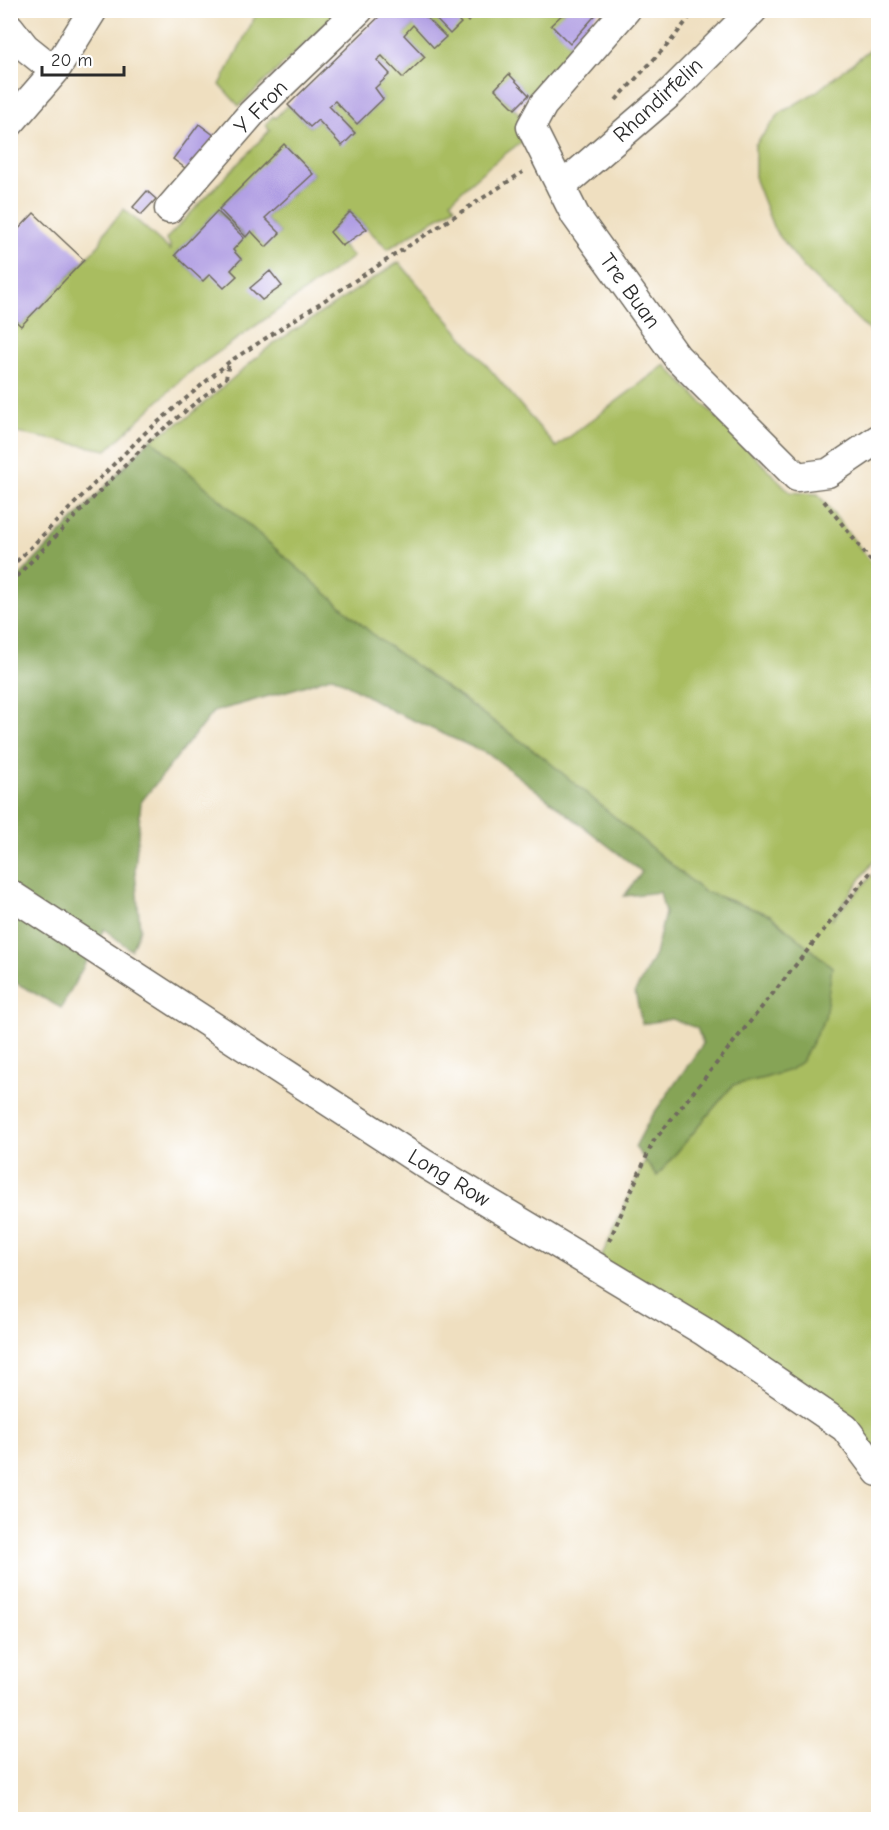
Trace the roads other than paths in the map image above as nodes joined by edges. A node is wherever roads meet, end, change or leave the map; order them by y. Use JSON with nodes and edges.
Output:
{"nodes":[{"id":1,"x":93,"y":10,"type":"edge"},
{"id":2,"x":359,"y":10,"type":"edge"},
{"id":3,"x":626,"y":10,"type":"edge"},
{"id":4,"x":753,"y":10,"type":"edge"},
{"id":5,"x":10,"y":28,"type":"edge"},
{"id":6,"x":55,"y":71,"type":"junction"},
{"id":7,"x":10,"y":123,"type":"edge"},
{"id":8,"x":561,"y":187,"type":"junction"},
{"id":9,"x":170,"y":209,"type":"dead end"},
{"id":10,"x":879,"y":439,"type":"edge"},
{"id":11,"x":10,"y":894,"type":"edge"},
{"id":12,"x":879,"y":1472,"type":"edge"}],
"edges":[{"from":1,"to":6,"type":"street"},
{"from":2,"to":9,"type":"street","name":"Y Fron"},
{"from":3,"to":8,"type":"street","name":"Tre Buan"},
{"from":4,"to":8,"type":"street","name":"Rhandirfelin"},
{"from":5,"to":6,"type":"street"},
{"from":6,"to":7,"type":"street"},
{"from":8,"to":10,"type":"street","name":"Tre Buan"},
{"from":11,"to":12,"type":"street","name":"Long Row"}]}
